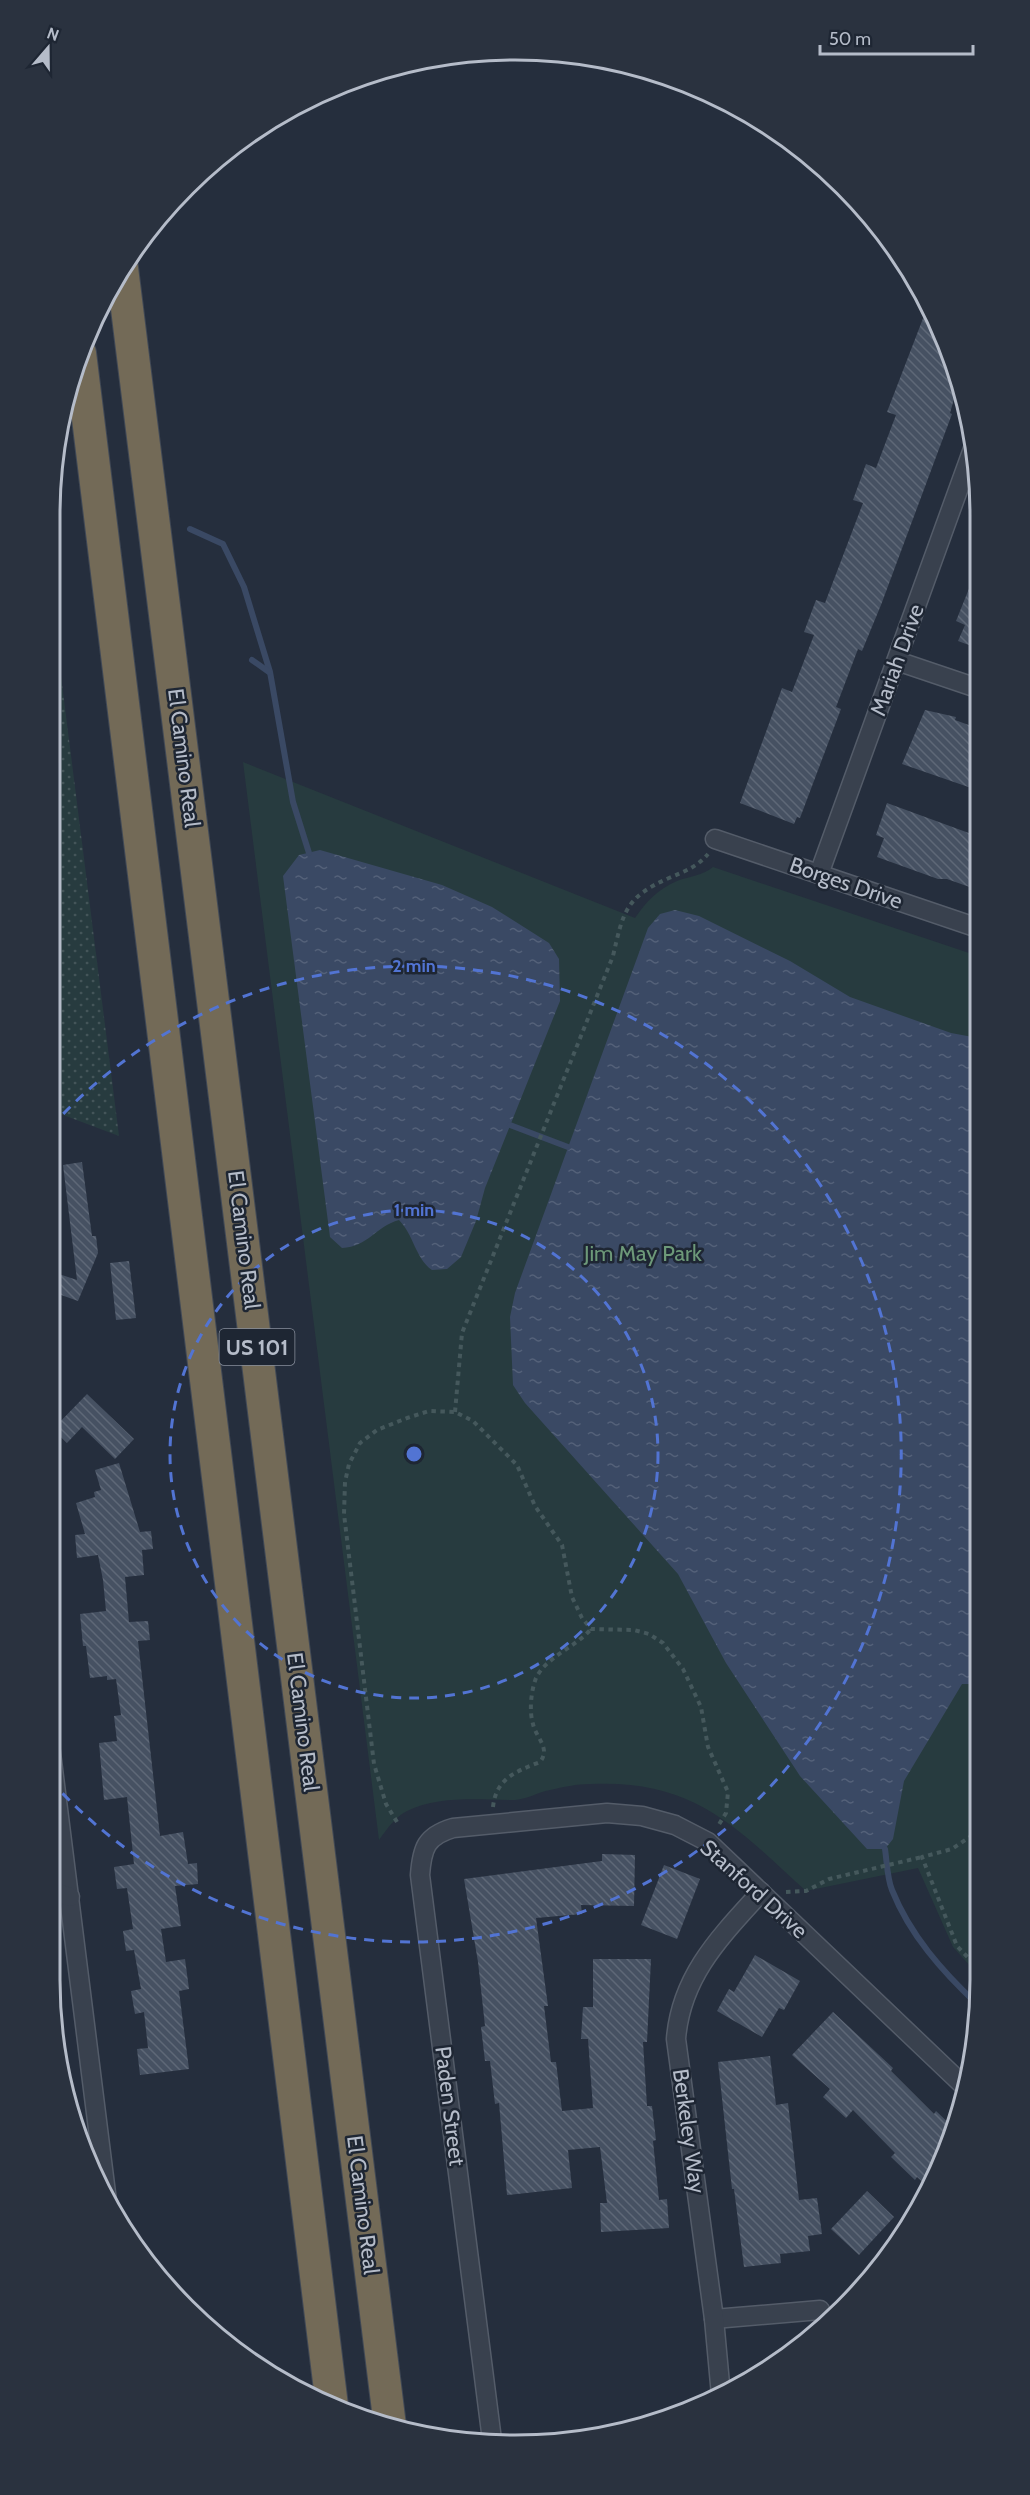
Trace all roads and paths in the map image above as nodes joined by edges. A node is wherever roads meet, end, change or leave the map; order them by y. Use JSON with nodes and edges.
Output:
{"nodes":[{"id":1,"x":124,"y":283,"type":"edge"},
{"id":2,"x":83,"y":374,"type":"edge"},
{"id":3,"x":967,"y":466,"type":"edge"},
{"id":4,"x":897,"y":660,"type":"junction"},
{"id":5,"x":970,"y":686,"type":"edge"},
{"id":6,"x":715,"y":839,"type":"joint"},
{"id":7,"x":819,"y":874,"type":"junction"},
{"id":8,"x":970,"y":925,"type":"edge"},
{"id":9,"x":455,"y":1412,"type":"junction"},
{"id":10,"x":591,"y":1629,"type":"junction"},
{"id":11,"x":60,"y":1821,"type":"edge"},
{"id":12,"x":397,"y":1822,"type":"dead end"},
{"id":13,"x":492,"y":1824,"type":"junction"},
{"id":14,"x":970,"y":1837,"type":"edge"},
{"id":15,"x":708,"y":1842,"type":"junction"},
{"id":16,"x":922,"y":1857,"type":"junction"},
{"id":17,"x":761,"y":1892,"type":"junction"},
{"id":18,"x":60,"y":1894,"type":"edge"},
{"id":19,"x":70,"y":1897,"type":"junction"},
{"id":20,"x":970,"y":1961,"type":"edge"},
{"id":21,"x":958,"y":2080,"type":"edge"},
{"id":22,"x":96,"y":2156,"type":"edge"},
{"id":23,"x":820,"y":2310,"type":"dead end"},
{"id":24,"x":714,"y":2319,"type":"junction"},
{"id":25,"x":721,"y":2385,"type":"edge"},
{"id":26,"x":331,"y":2395,"type":"edge"},
{"id":27,"x":389,"y":2417,"type":"edge"},
{"id":28,"x":491,"y":2434,"type":"edge"}],
"edges":[{"from":1,"to":27,"type":"highway","name":"El Camino Real","number":"US 101"},
{"from":2,"to":26,"type":"highway","number":"US 101"},
{"from":3,"to":4,"type":"street","name":"Mariah Drive"},
{"from":4,"to":5,"type":"street"},
{"from":4,"to":7,"type":"street","name":"Mariah Drive"},
{"from":6,"to":7,"type":"street","name":"Borges Drive"},
{"from":6,"to":9,"type":"path"},
{"from":7,"to":8,"type":"street","name":"Borges Drive"},
{"from":9,"to":10,"type":"path"},
{"from":9,"to":12,"type":"path"},
{"from":10,"to":13,"type":"path"},
{"from":10,"to":15,"type":"path"},
{"from":11,"to":19,"type":"street"},
{"from":13,"to":15,"type":"street","name":"Stanford Drive"},
{"from":13,"to":28,"type":"street","name":"Paden Street"},
{"from":14,"to":16,"type":"path"},
{"from":15,"to":17,"type":"street","name":"Stanford Drive"},
{"from":16,"to":17,"type":"path"},
{"from":16,"to":20,"type":"path"},
{"from":17,"to":21,"type":"street","name":"Stanford Drive"},
{"from":17,"to":24,"type":"street","name":"Berkeley Way"},
{"from":18,"to":19,"type":"street"},
{"from":19,"to":22,"type":"street"},
{"from":23,"to":24,"type":"street"},
{"from":24,"to":25,"type":"street","name":"Berkeley Way"}]}
